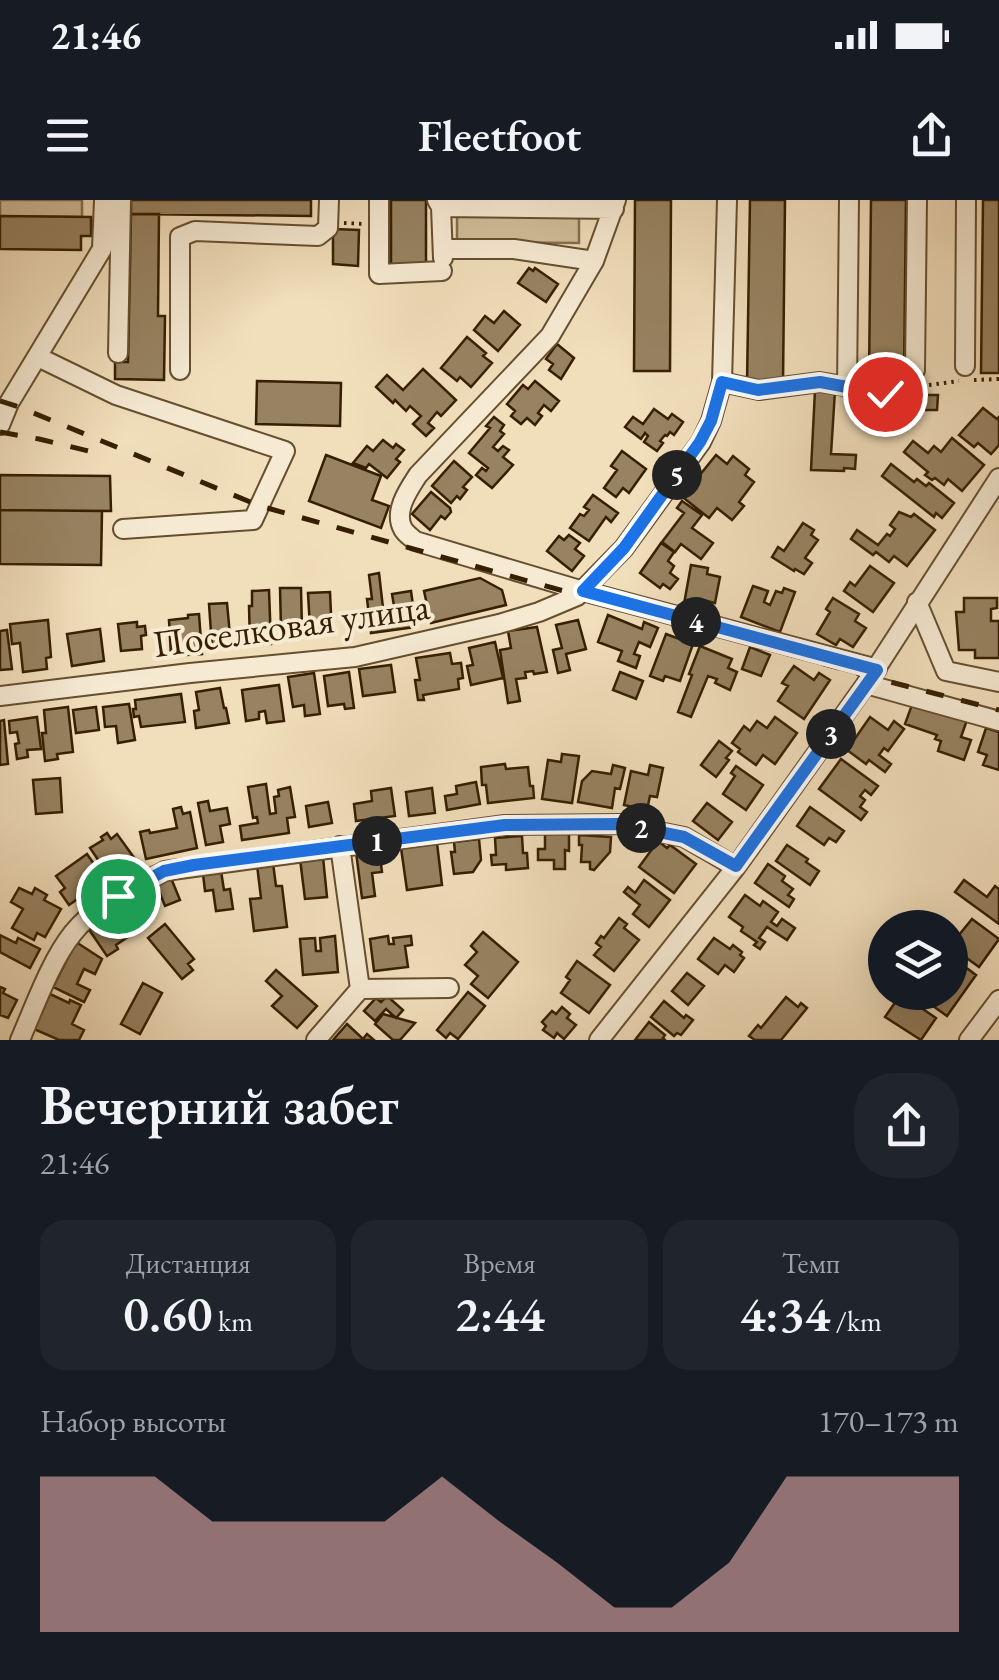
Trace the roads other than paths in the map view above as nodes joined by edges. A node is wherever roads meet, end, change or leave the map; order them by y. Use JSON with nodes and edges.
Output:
{"nodes":[{"id":1,"x":104,"y":200,"type":"edge"},
{"id":2,"x":121,"y":200,"type":"edge"},
{"id":3,"x":329,"y":200,"type":"edge"},
{"id":4,"x":379,"y":200,"type":"edge"},
{"id":5,"x":728,"y":200,"type":"edge"},
{"id":6,"x":849,"y":200,"type":"edge"},
{"id":7,"x":917,"y":200,"type":"edge"},
{"id":8,"x":966,"y":200,"type":"edge"},
{"id":9,"x":439,"y":203,"type":"edge"},
{"id":10,"x":615,"y":204,"type":"edge"},
{"id":11,"x":443,"y":249,"type":"junction"},
{"id":12,"x":594,"y":261,"type":"junction"},
{"id":13,"x":118,"y":353,"type":"dead end"},
{"id":14,"x":38,"y":357,"type":"junction"},
{"id":15,"x":966,"y":366,"type":"dead end"},
{"id":16,"x":180,"y":370,"type":"dead end"},
{"id":17,"x":722,"y":382,"type":"junction"},
{"id":18,"x":847,"y":388,"type":"junction"},
{"id":19,"x":0,"y":425,"type":"edge"},
{"id":20,"x":999,"y":478,"type":"edge"},
{"id":21,"x":124,"y":529,"type":"dead end"},
{"id":22,"x":583,"y":591,"type":"junction"},
{"id":23,"x":917,"y":602,"type":"junction"},
{"id":24,"x":872,"y":677,"type":"junction"},
{"id":25,"x":999,"y":682,"type":"edge"},
{"id":26,"x":0,"y":696,"type":"edge"},
{"id":27,"x":999,"y":722,"type":"edge"},
{"id":28,"x":340,"y":846,"type":"junction"},
{"id":29,"x":736,"y":866,"type":"junction"},
{"id":30,"x":448,"y":988,"type":"dead end"},
{"id":31,"x":360,"y":990,"type":"junction"},
{"id":32,"x":999,"y":1000,"type":"edge"},
{"id":33,"x":20,"y":1040,"type":"edge"},
{"id":34,"x":316,"y":1040,"type":"edge"},
{"id":35,"x":599,"y":1040,"type":"edge"},
{"id":36,"x":969,"y":1040,"type":"edge"}],
"edges":[{"from":1,"to":14,"type":"street"},
{"from":2,"to":13,"type":"street"},
{"from":3,"to":16,"type":"street"},
{"from":4,"to":11,"type":"street"},
{"from":5,"to":17,"type":"street","name":"Поселковая улица"},
{"from":6,"to":18,"type":"street"},
{"from":7,"to":18,"type":"street"},
{"from":8,"to":15,"type":"street"},
{"from":9,"to":10,"type":"street"},
{"from":9,"to":11,"type":"street"},
{"from":10,"to":12,"type":"street"},
{"from":11,"to":12,"type":"street"},
{"from":12,"to":22,"type":"street"},
{"from":14,"to":19,"type":"street"},
{"from":14,"to":21,"type":"street"},
{"from":17,"to":18,"type":"street"},
{"from":17,"to":22,"type":"street","name":"Поселковая улица"},
{"from":20,"to":23,"type":"street"},
{"from":22,"to":24,"type":"street"},
{"from":22,"to":26,"type":"street","name":"Поселковая улица"},
{"from":23,"to":24,"type":"street"},
{"from":23,"to":25,"type":"street"},
{"from":24,"to":27,"type":"street"},
{"from":24,"to":29,"type":"street"},
{"from":28,"to":29,"type":"street"},
{"from":28,"to":31,"type":"street"},
{"from":28,"to":33,"type":"street"},
{"from":29,"to":35,"type":"street"},
{"from":30,"to":31,"type":"street"},
{"from":31,"to":34,"type":"street"},
{"from":32,"to":36,"type":"street"}]}
